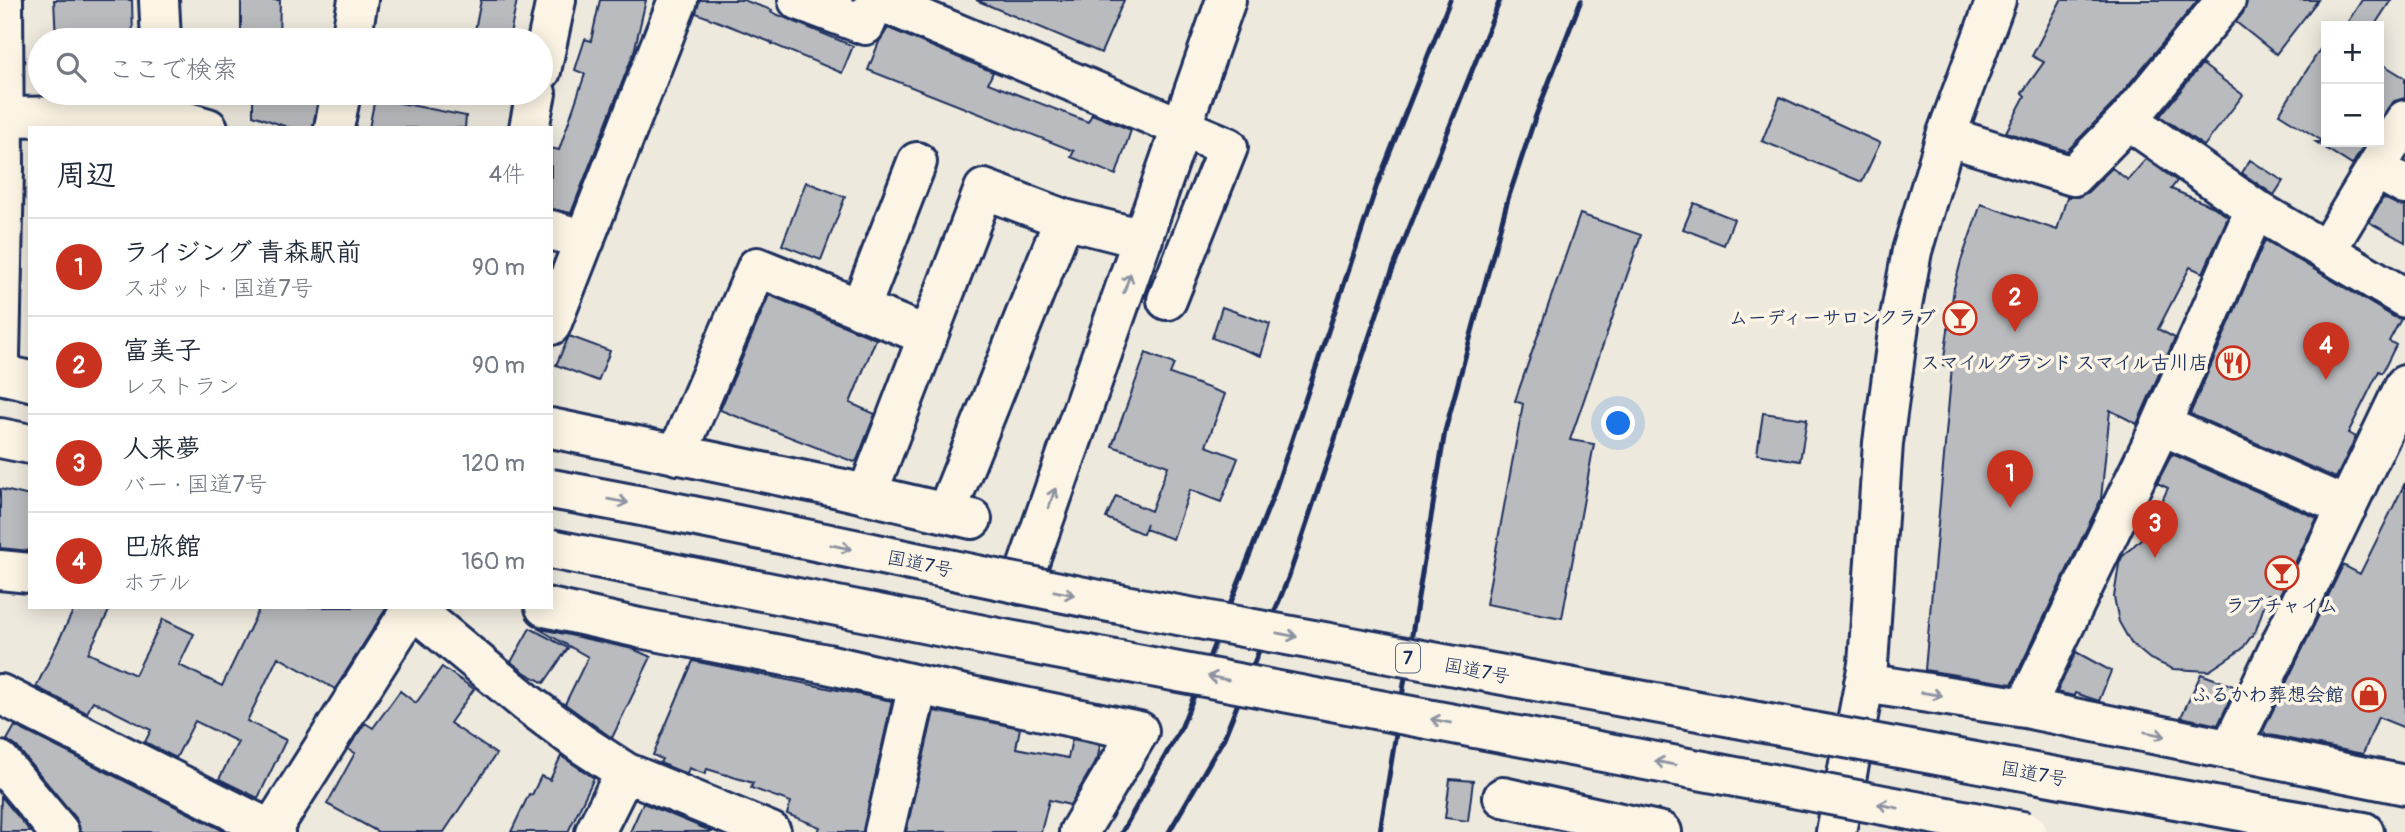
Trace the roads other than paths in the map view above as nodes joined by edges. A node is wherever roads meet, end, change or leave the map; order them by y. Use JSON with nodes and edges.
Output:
{"nodes":[{"id":1,"x":3,"y":0,"type":"edge"},
{"id":2,"x":159,"y":0,"type":"edge"},
{"id":3,"x":358,"y":0,"type":"edge"},
{"id":4,"x":556,"y":0,"type":"edge"},
{"id":5,"x":678,"y":0,"type":"edge"},
{"id":6,"x":798,"y":0,"type":"edge"},
{"id":7,"x":876,"y":0,"type":"edge"},
{"id":8,"x":1226,"y":0,"type":"edge"},
{"id":9,"x":1996,"y":0,"type":"edge"},
{"id":10,"x":2227,"y":0,"type":"edge"},
{"id":11,"x":160,"y":28,"type":"edge"},
{"id":12,"x":353,"y":28,"type":"edge"},
{"id":13,"x":550,"y":28,"type":"edge"},
{"id":14,"x":152,"y":105,"type":"edge"},
{"id":15,"x":166,"y":105,"type":"edge"},
{"id":16,"x":339,"y":105,"type":"edge"},
{"id":17,"x":534,"y":105,"type":"edge"},
{"id":18,"x":4,"y":117,"type":"junction"},
{"id":19,"x":2128,"y":120,"type":"junction"},
{"id":20,"x":2405,"y":120,"type":"edge"},
{"id":21,"x":201,"y":126,"type":"edge"},
{"id":22,"x":334,"y":126,"type":"edge"},
{"id":23,"x":529,"y":126,"type":"edge"},
{"id":24,"x":1181,"y":128,"type":"junction"},
{"id":25,"x":1946,"y":136,"type":"junction"},
{"id":26,"x":917,"y":162,"type":"dead end"},
{"id":27,"x":2,"y":169,"type":"edge"},
{"id":28,"x":2390,"y":177,"type":"edge"},
{"id":29,"x":2255,"y":209,"type":"junction"},
{"id":30,"x":1065,"y":219,"type":"junction"},
{"id":31,"x":568,"y":235,"type":"edge"},
{"id":32,"x":1143,"y":239,"type":"junction"},
{"id":33,"x":2326,"y":251,"type":"junction"},
{"id":34,"x":2405,"y":298,"type":"edge"},
{"id":35,"x":1167,"y":300,"type":"dead end"},
{"id":36,"x":860,"y":309,"type":"junction"},
{"id":37,"x":553,"y":314,"type":"edge"},
{"id":38,"x":928,"y":336,"type":"junction"},
{"id":39,"x":0,"y":358,"type":"edge"},
{"id":40,"x":0,"y":374,"type":"edge"},
{"id":41,"x":28,"y":380,"type":"edge"},
{"id":42,"x":2405,"y":385,"type":"edge"},
{"id":43,"x":2161,"y":425,"type":"junction"},
{"id":44,"x":553,"y":428,"type":"edge"},
{"id":45,"x":0,"y":438,"type":"edge"},
{"id":46,"x":28,"y":444,"type":"edge"},
{"id":47,"x":677,"y":455,"type":"junction"},
{"id":48,"x":553,"y":489,"type":"edge"},
{"id":49,"x":867,"y":495,"type":"junction"},
{"id":50,"x":2347,"y":507,"type":"junction"},
{"id":51,"x":553,"y":549,"type":"edge"},
{"id":52,"x":0,"y":570,"type":"edge"},
{"id":53,"x":28,"y":573,"type":"edge"},
{"id":54,"x":1021,"y":585,"type":"junction"},
{"id":55,"x":410,"y":609,"type":"edge"},
{"id":56,"x":412,"y":609,"type":"edge"},
{"id":57,"x":553,"y":609,"type":"edge"},
{"id":58,"x":1864,"y":683,"type":"junction"},
{"id":59,"x":918,"y":685,"type":"junction"},
{"id":60,"x":0,"y":694,"type":"edge"},
{"id":61,"x":2025,"y":708,"type":"junction"},
{"id":62,"x":2230,"y":750,"type":"junction"},
{"id":63,"x":0,"y":761,"type":"edge"},
{"id":64,"x":625,"y":772,"type":"junction"},
{"id":65,"x":2405,"y":785,"type":"edge"},
{"id":66,"x":1503,"y":797,"type":"dead end"},
{"id":67,"x":273,"y":831,"type":"edge"},
{"id":68,"x":59,"y":832,"type":"edge"},
{"id":69,"x":595,"y":832,"type":"edge"},
{"id":70,"x":771,"y":832,"type":"edge"},
{"id":71,"x":884,"y":832,"type":"edge"},
{"id":72,"x":1079,"y":832,"type":"edge"},
{"id":73,"x":1662,"y":832,"type":"edge"},
{"id":74,"x":1836,"y":832,"type":"edge"},
{"id":75,"x":2027,"y":832,"type":"edge"},
{"id":76,"x":2364,"y":832,"type":"edge"}],
"edges":[{"from":1,"to":18,"type":"main road"},
{"from":2,"to":11,"type":"main road"},
{"from":3,"to":12,"type":"main road"},
{"from":4,"to":13,"type":"main road"},
{"from":5,"to":31,"type":"main road"},
{"from":6,"to":7,"type":"main road"},
{"from":7,"to":24,"type":"main road"},
{"from":8,"to":24,"type":"main road"},
{"from":9,"to":25,"type":"main road"},
{"from":10,"to":19,"type":"main road"},
{"from":14,"to":18,"type":"main road"},
{"from":15,"to":21,"type":"main road"},
{"from":16,"to":22,"type":"main road"},
{"from":17,"to":23,"type":"main road"},
{"from":18,"to":27,"type":"main road"},
{"from":19,"to":25,"type":"main road"},
{"from":19,"to":29,"type":"main road"},
{"from":20,"to":28,"type":"main road"},
{"from":24,"to":32,"type":"main road"},
{"from":24,"to":35,"type":"main road"},
{"from":25,"to":58,"type":"main road"},
{"from":26,"to":36,"type":"main road"},
{"from":27,"to":39,"type":"main road"},
{"from":28,"to":33,"type":"main road"},
{"from":29,"to":33,"type":"main road"},
{"from":29,"to":43,"type":"main road"},
{"from":30,"to":32,"type":"main road"},
{"from":30,"to":38,"type":"main road"},
{"from":30,"to":49,"type":"main road"},
{"from":31,"to":37,"type":"main road"},
{"from":54,"to":32,"type":"main road","one_way":true},
{"from":33,"to":34,"type":"main road"},
{"from":36,"to":38,"type":"main road"},
{"from":36,"to":47,"type":"main road"},
{"from":38,"to":49,"type":"main road"},
{"from":40,"to":41,"type":"main road"},
{"from":42,"to":50,"type":"main road"},
{"from":43,"to":50,"type":"main road"},
{"from":43,"to":61,"type":"main road"},
{"from":44,"to":47,"type":"main road"},
{"from":45,"to":46,"type":"main road"},
{"from":47,"to":49,"type":"main road"},
{"from":48,"to":54,"type":"main road","name":"国道7号","number":"7","one_way":true,"bridge":true},
{"from":50,"to":62,"type":"main road"},
{"from":75,"to":51,"type":"main road","one_way":true,"bridge":true},
{"from":52,"to":53,"type":"main road"},
{"from":54,"to":76,"type":"main road","name":"国道7号","number":"7","one_way":true,"bridge":true},
{"from":55,"to":67,"type":"main road"},
{"from":56,"to":64,"type":"main road"},
{"from":57,"to":59,"type":"main road"},
{"from":58,"to":61,"type":"main road","one_way":true},
{"from":58,"to":74,"type":"main road"},
{"from":59,"to":71,"type":"main road"},
{"from":59,"to":72,"type":"main road"},
{"from":60,"to":67,"type":"main road"},
{"from":61,"to":62,"type":"main road","one_way":true},
{"from":62,"to":65,"type":"main road"},
{"from":63,"to":68,"type":"main road"},
{"from":64,"to":69,"type":"main road"},
{"from":64,"to":70,"type":"main road"},
{"from":66,"to":73,"type":"main road"}]}
